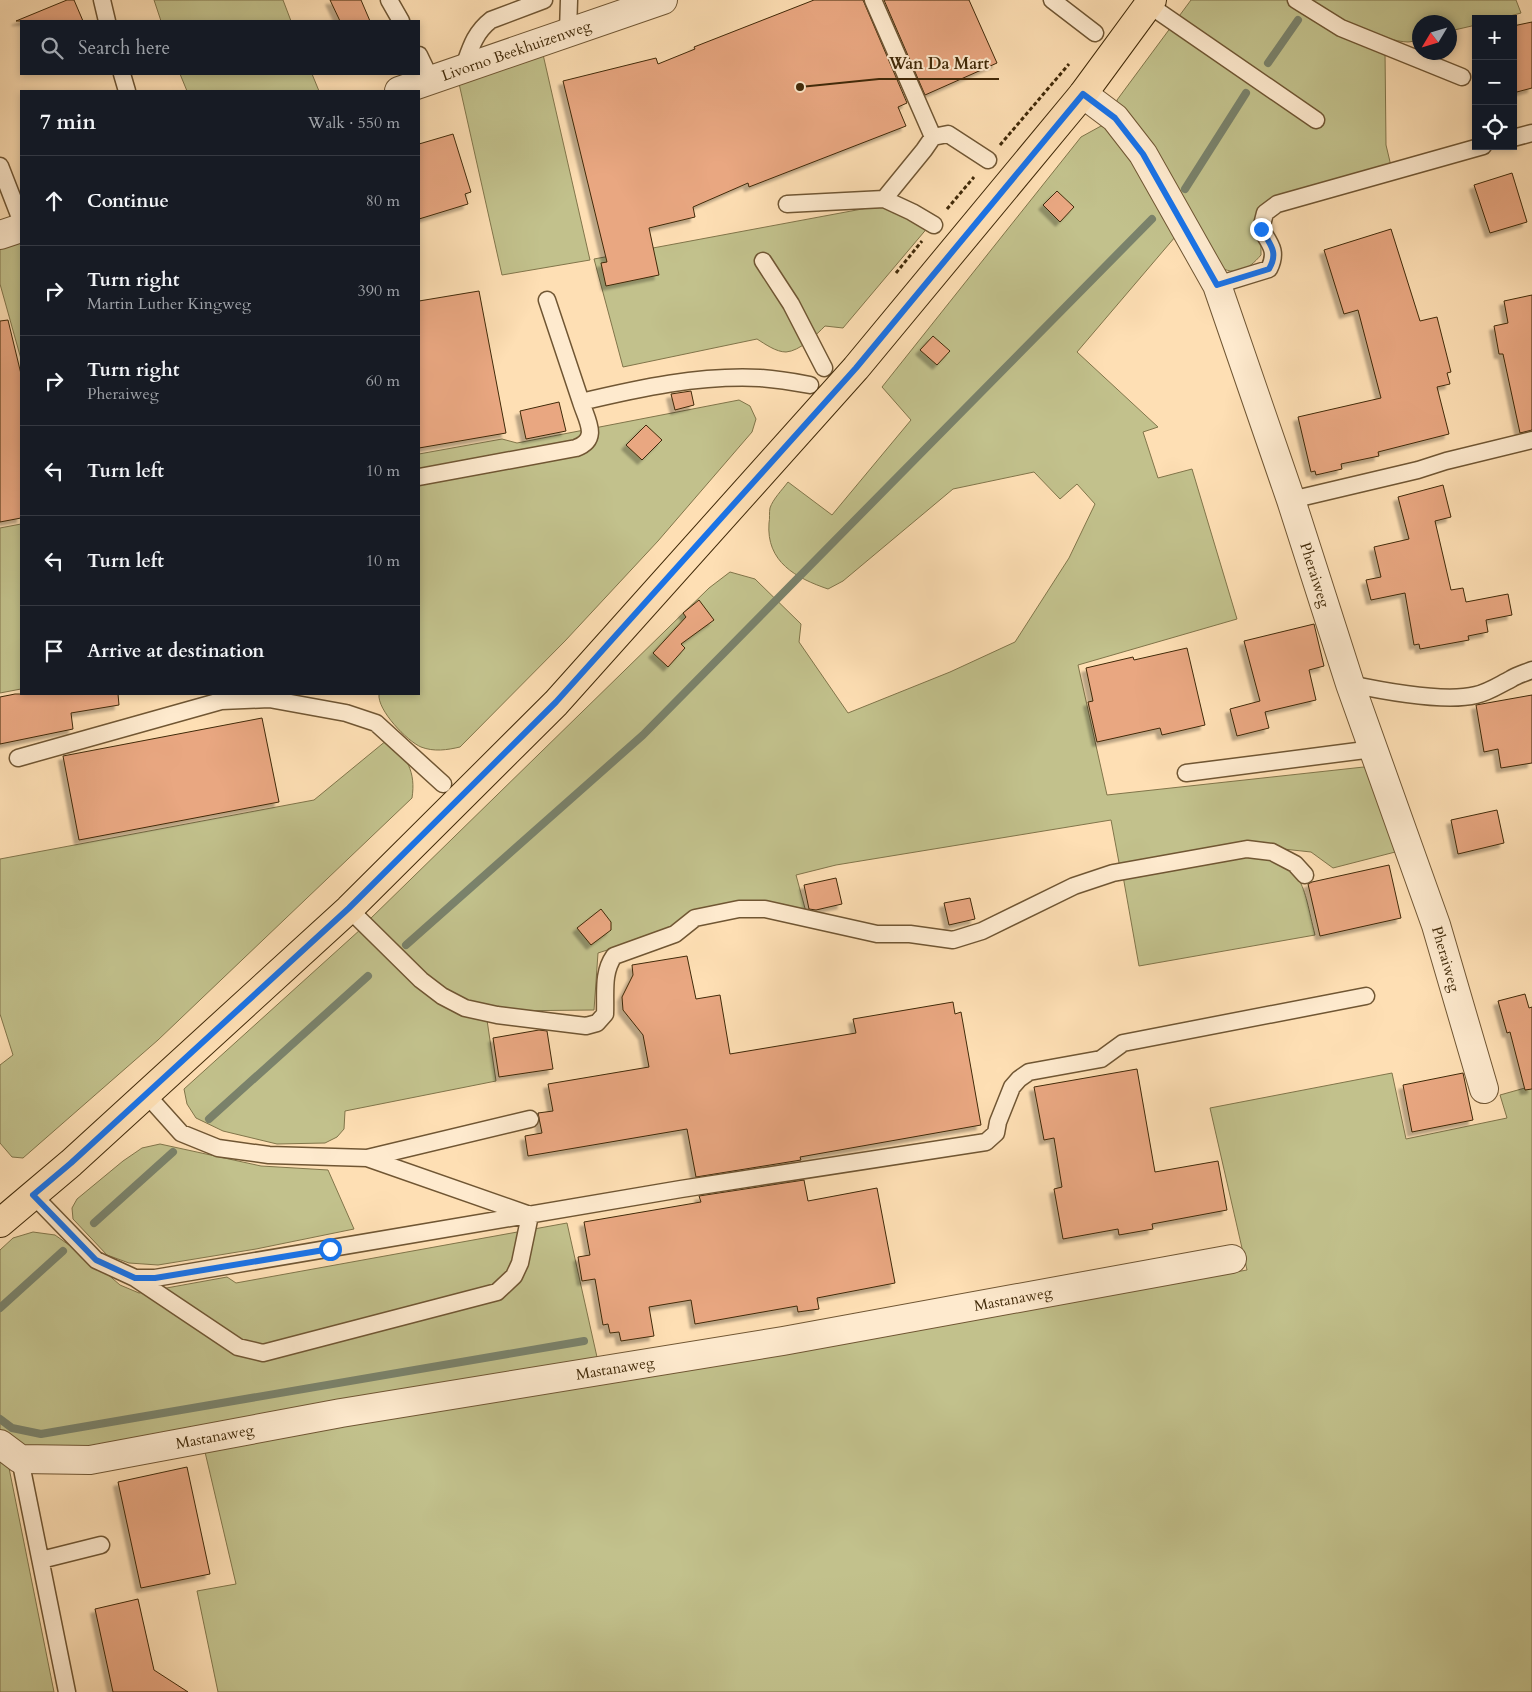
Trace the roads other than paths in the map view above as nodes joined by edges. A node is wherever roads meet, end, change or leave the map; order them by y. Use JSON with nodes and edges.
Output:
{"nodes":[{"id":1,"x":102,"y":0,"type":"edge"},
{"id":2,"x":389,"y":0,"type":"edge"},
{"id":3,"x":544,"y":0,"type":"edge"},
{"id":4,"x":569,"y":0,"type":"edge"},
{"id":5,"x":662,"y":0,"type":"edge"},
{"id":6,"x":873,"y":0,"type":"edge"},
{"id":7,"x":1052,"y":0,"type":"edge"},
{"id":8,"x":1296,"y":0,"type":"edge"},
{"id":9,"x":1151,"y":2,"type":"edge"},
{"id":10,"x":107,"y":20,"type":"edge"},
{"id":11,"x":400,"y":20,"type":"edge"},
{"id":12,"x":568,"y":32,"type":"junction"},
{"id":13,"x":1094,"y":33,"type":"road end"},
{"id":14,"x":420,"y":57,"type":"edge"},
{"id":15,"x":463,"y":69,"type":"junction"},
{"id":16,"x":122,"y":75,"type":"edge"},
{"id":17,"x":1462,"y":77,"type":"dead end"},
{"id":18,"x":431,"y":80,"type":"junction"},
{"id":19,"x":127,"y":90,"type":"edge"},
{"id":20,"x":402,"y":90,"type":"edge"},
{"id":21,"x":1083,"y":94,"type":"junction"},
{"id":22,"x":1316,"y":120,"type":"dead end"},
{"id":23,"x":1532,"y":132,"type":"edge"},
{"id":24,"x":933,"y":137,"type":"junction"},
{"id":25,"x":1517,"y":137,"type":"edge"},
{"id":26,"x":1472,"y":149,"type":"edge"},
{"id":27,"x":988,"y":160,"type":"road end"},
{"id":28,"x":0,"y":166,"type":"edge"},
{"id":29,"x":884,"y":199,"type":"junction"},
{"id":30,"x":787,"y":204,"type":"dead end"},
{"id":31,"x":20,"y":217,"type":"edge"},
{"id":32,"x":934,"y":225,"type":"road end"},
{"id":33,"x":20,"y":228,"type":"edge"},
{"id":34,"x":0,"y":235,"type":"edge"},
{"id":35,"x":764,"y":261,"type":"dead end"},
{"id":36,"x":1217,"y":285,"type":"junction"},
{"id":37,"x":547,"y":300,"type":"dead end"},
{"id":38,"x":824,"y":368,"type":"dead end"},
{"id":39,"x":810,"y":385,"type":"dead end"},
{"id":40,"x":581,"y":402,"type":"junction"},
{"id":41,"x":1532,"y":440,"type":"edge"},
{"id":42,"x":420,"y":477,"type":"edge"},
{"id":43,"x":1291,"y":500,"type":"junction"},
{"id":44,"x":1532,"y":670,"type":"edge"},
{"id":45,"x":1350,"y":684,"type":"junction"},
{"id":46,"x":1373,"y":749,"type":"junction"},
{"id":47,"x":18,"y":758,"type":"dead end"},
{"id":48,"x":1186,"y":773,"type":"dead end"},
{"id":49,"x":444,"y":784,"type":"dead end"},
{"id":50,"x":1305,"y":875,"type":"dead end"},
{"id":51,"x":349,"y":908,"type":"junction"},
{"id":52,"x":1366,"y":996,"type":"dead end"},
{"id":53,"x":1484,"y":1089,"type":"dead end"},
{"id":54,"x":146,"y":1094,"type":"junction"},
{"id":55,"x":530,"y":1119,"type":"dead end"},
{"id":56,"x":367,"y":1158,"type":"junction"},
{"id":57,"x":33,"y":1195,"type":"junction"},
{"id":58,"x":530,"y":1215,"type":"junction"},
{"id":59,"x":0,"y":1223,"type":"edge"},
{"id":60,"x":1232,"y":1260,"type":"dead end"},
{"id":61,"x":135,"y":1278,"type":"junction"},
{"id":62,"x":10,"y":1451,"type":"edge"},
{"id":63,"x":101,"y":1545,"type":"dead end"},
{"id":64,"x":41,"y":1560,"type":"junction"},
{"id":65,"x":67,"y":1692,"type":"edge"}],
"edges":[{"from":1,"to":10,"type":"lane"},
{"from":2,"to":11,"type":"lane"},
{"from":3,"to":15,"type":"lane"},
{"from":4,"to":12,"type":"lane"},
{"from":5,"to":12,"type":"street","name":"Livorno Beekhuizenweg"},
{"from":6,"to":24,"type":"lane"},
{"from":7,"to":13,"type":"lane"},
{"from":8,"to":17,"type":"lane"},
{"from":9,"to":21,"type":"main road"},
{"from":9,"to":22,"type":"lane"},
{"from":12,"to":15,"type":"street","name":"Livorno Beekhuizenweg"},
{"from":14,"to":18,"type":"lane"},
{"from":15,"to":18,"type":"street","name":"Livorno Beekhuizenweg"},
{"from":16,"to":19,"type":"lane"},
{"from":18,"to":20,"type":"street","name":"Livorno Beekhuizenweg"},
{"from":21,"to":36,"type":"street","name":"Pheraiweg"},
{"from":21,"to":51,"type":"main road"},
{"from":23,"to":25,"type":"lane"},
{"from":24,"to":27,"type":"lane"},
{"from":24,"to":29,"type":"lane"},
{"from":26,"to":36,"type":"lane"},
{"from":28,"to":31,"type":"lane"},
{"from":29,"to":30,"type":"lane"},
{"from":29,"to":32,"type":"lane"},
{"from":33,"to":34,"type":"street"},
{"from":35,"to":38,"type":"lane"},
{"from":36,"to":43,"type":"street","name":"Pheraiweg"},
{"from":37,"to":40,"type":"lane"},
{"from":39,"to":40,"type":"lane"},
{"from":40,"to":42,"type":"lane"},
{"from":41,"to":43,"type":"lane"},
{"from":43,"to":45,"type":"street","name":"Pheraiweg"},
{"from":44,"to":45,"type":"lane"},
{"from":45,"to":46,"type":"street","name":"Pheraiweg"},
{"from":46,"to":48,"type":"lane"},
{"from":46,"to":53,"type":"street","name":"Pheraiweg"},
{"from":47,"to":49,"type":"lane"},
{"from":50,"to":51,"type":"lane"},
{"from":51,"to":54,"type":"main road"},
{"from":52,"to":58,"type":"lane"},
{"from":54,"to":56,"type":"lane"},
{"from":54,"to":57,"type":"main road"},
{"from":55,"to":56,"type":"lane"},
{"from":56,"to":58,"type":"lane"},
{"from":57,"to":59,"type":"main road"},
{"from":57,"to":61,"type":"lane"},
{"from":58,"to":61,"type":"lane"},
{"from":58,"to":61,"type":"lane"},
{"from":60,"to":62,"type":"street","name":"Mastanaweg"},
{"from":62,"to":64,"type":"lane"},
{"from":63,"to":64,"type":"lane"},
{"from":64,"to":65,"type":"lane"}]}
